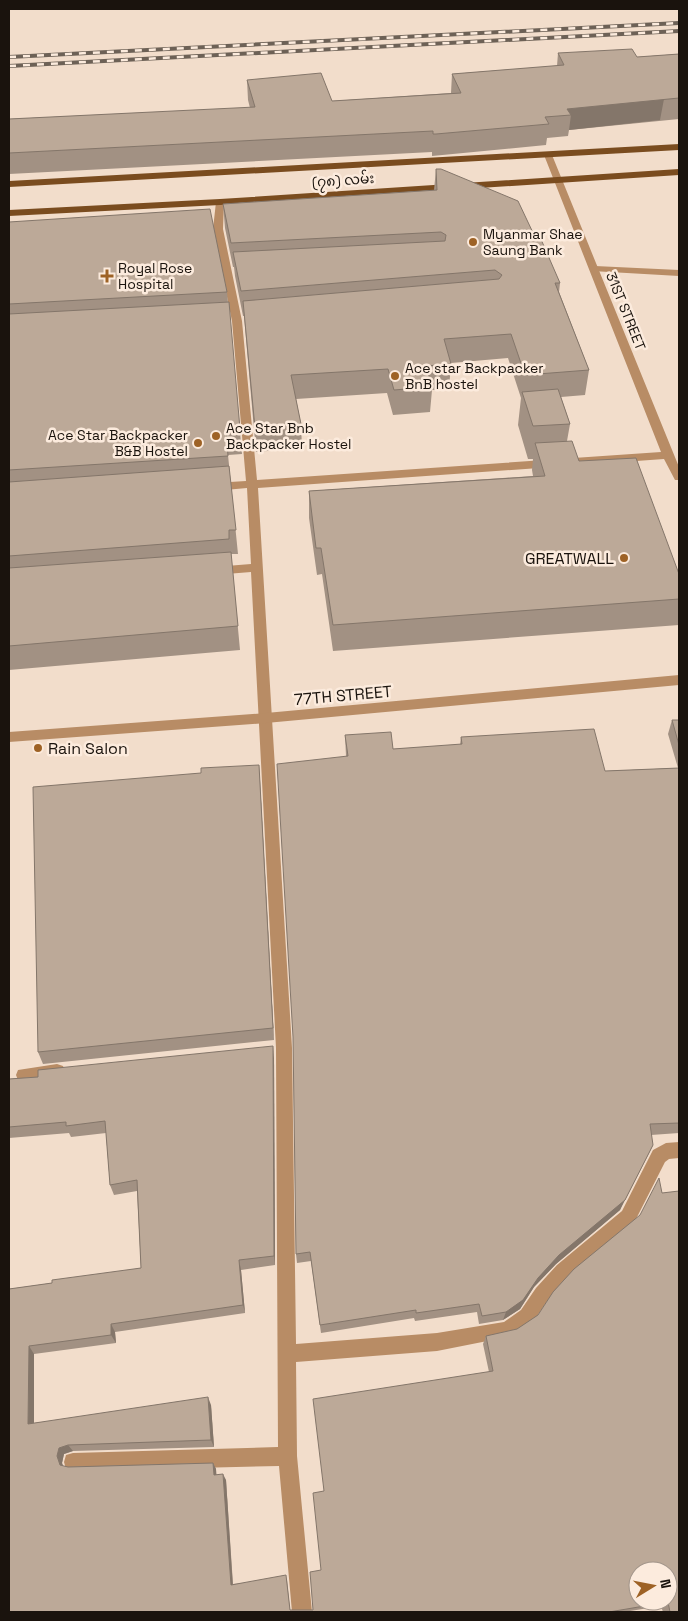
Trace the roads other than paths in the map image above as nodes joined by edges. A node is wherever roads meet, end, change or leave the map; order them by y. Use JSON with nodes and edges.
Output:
{"nodes":[{"id":1,"x":679,"y":148,"type":"edge"},
{"id":2,"x":548,"y":155,"type":"junction"},
{"id":3,"x":679,"y":172,"type":"edge"},
{"id":4,"x":556,"y":179,"type":"junction"},
{"id":5,"x":9,"y":184,"type":"edge"},
{"id":6,"x":220,"y":202,"type":"junction"},
{"id":7,"x":9,"y":213,"type":"edge"},
{"id":8,"x":595,"y":269,"type":"junction"},
{"id":9,"x":679,"y":273,"type":"edge"},
{"id":10,"x":668,"y":455,"type":"junction"},
{"id":11,"x":679,"y":477,"type":"edge"},
{"id":12,"x":252,"y":485,"type":"junction"},
{"id":13,"x":204,"y":488,"type":"edge"},
{"id":14,"x":258,"y":568,"type":"junction"},
{"id":15,"x":198,"y":572,"type":"edge"},
{"id":16,"x":679,"y":680,"type":"edge"},
{"id":17,"x":266,"y":718,"type":"junction"},
{"id":18,"x":9,"y":737,"type":"edge"},
{"id":19,"x":284,"y":1048,"type":"junction"},
{"id":20,"x":264,"y":1050,"type":"edge"},
{"id":21,"x":72,"y":1070,"type":"edge"},
{"id":22,"x":24,"y":1075,"type":"dead end"},
{"id":23,"x":679,"y":1150,"type":"edge"},
{"id":24,"x":288,"y":1354,"type":"junction"},
{"id":25,"x":288,"y":1456,"type":"junction"},
{"id":26,"x":72,"y":1462,"type":"edge"},
{"id":27,"x":302,"y":1612,"type":"edge"}],
"edges":[{"from":1,"to":2,"type":"main road","name":"(၇၈) လမ်း"},
{"from":2,"to":4,"type":"street","name":"31ST STREET"},
{"from":2,"to":5,"type":"main road","name":"(၇၈) လမ်း"},
{"from":3,"to":4,"type":"main road","name":"(၇၈) လမ်း"},
{"from":4,"to":6,"type":"main road","name":"(၇၈) လမ်း"},
{"from":4,"to":8,"type":"street","name":"31ST STREET"},
{"from":6,"to":7,"type":"main road","name":"(၇၈) လမ်း"},
{"from":6,"to":12,"type":"street"},
{"from":8,"to":9,"type":"street"},
{"from":8,"to":10,"type":"street","name":"31ST STREET"},
{"from":10,"to":11,"type":"street","name":"31ST STREET"},
{"from":10,"to":12,"type":"street"},
{"from":12,"to":13,"type":"street"},
{"from":12,"to":14,"type":"street"},
{"from":14,"to":15,"type":"street"},
{"from":14,"to":17,"type":"street"},
{"from":16,"to":17,"type":"street","name":"77TH STREET"},
{"from":17,"to":18,"type":"street","name":"77TH STREET"},
{"from":17,"to":19,"type":"street"},
{"from":19,"to":20,"type":"street"},
{"from":19,"to":24,"type":"street"},
{"from":21,"to":22,"type":"street"},
{"from":23,"to":24,"type":"street"},
{"from":24,"to":25,"type":"street"},
{"from":25,"to":26,"type":"street"},
{"from":25,"to":27,"type":"street"}]}
